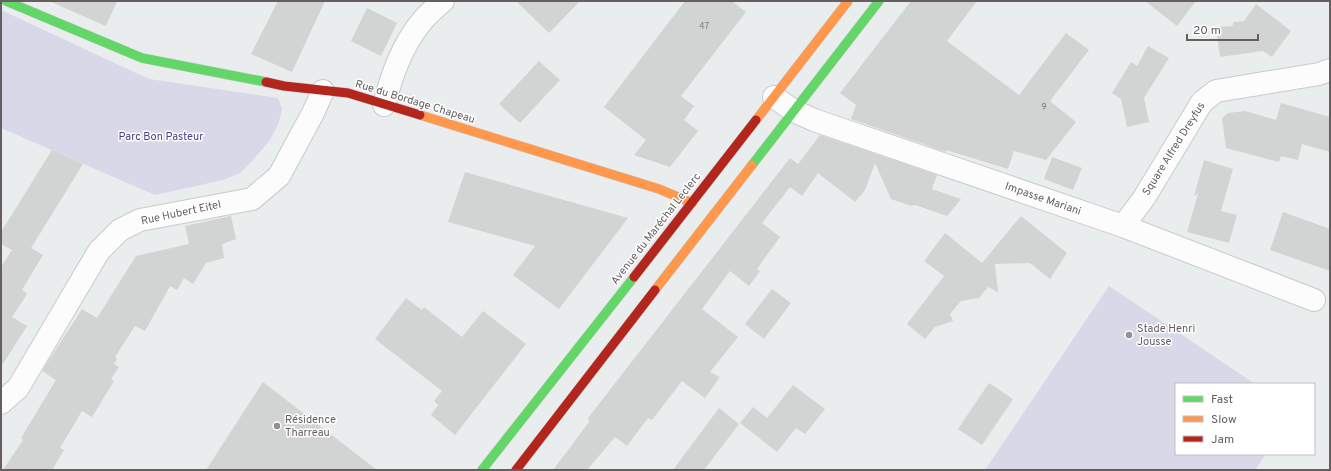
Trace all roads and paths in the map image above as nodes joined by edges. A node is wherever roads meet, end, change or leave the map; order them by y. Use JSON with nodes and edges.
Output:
{"nodes":[{"id":1,"x":6,"y":1,"type":"edge"},
{"id":2,"x":443,"y":1,"type":"edge"},
{"id":3,"x":848,"y":1,"type":"edge"},
{"id":4,"x":879,"y":1,"type":"edge"},
{"id":5,"x":1330,"y":70,"type":"edge"},
{"id":6,"x":323,"y":91,"type":"junction"},
{"id":7,"x":774,"y":97,"type":"junction"},
{"id":8,"x":384,"y":105,"type":"junction"},
{"id":9,"x":794,"y":111,"type":"junction"},
{"id":10,"x":692,"y":203,"type":"junction"},
{"id":11,"x":1123,"y":226,"type":"junction"},
{"id":12,"x":698,"y":235,"type":"junction"},
{"id":13,"x":1314,"y":300,"type":"dead end"},
{"id":14,"x":1,"y":403,"type":"edge"},
{"id":15,"x":482,"y":470,"type":"edge"},
{"id":16,"x":516,"y":470,"type":"edge"}],
"edges":[{"from":1,"to":6,"type":"main road","name":"Rue du Bordage Chapeau"},
{"from":2,"to":8,"type":"street"},
{"from":3,"to":7,"type":"main road","name":"Avenue du Maréchal Leclerc"},
{"from":4,"to":9,"type":"main road"},
{"from":5,"to":11,"type":"street","name":"Square Alfred Dreyfus"},
{"from":6,"to":8,"type":"main road","name":"Rue du Bordage Chapeau"},
{"from":6,"to":14,"type":"street","name":"Rue Hubert Eitel"},
{"from":7,"to":9,"type":"street","name":"Impasse Mariani"},
{"from":7,"to":10,"type":"main road","name":"Avenue du Maréchal Leclerc"},
{"from":8,"to":10,"type":"main road","name":"Rue du Bordage Chapeau"},
{"from":9,"to":11,"type":"street","name":"Impasse Mariani"},
{"from":9,"to":12,"type":"main road"},
{"from":10,"to":12,"type":"main road"},
{"from":10,"to":15,"type":"main road","name":"Avenue du Maréchal Leclerc"},
{"from":11,"to":13,"type":"street","name":"Impasse Mariani"},
{"from":12,"to":16,"type":"main road"}]}
